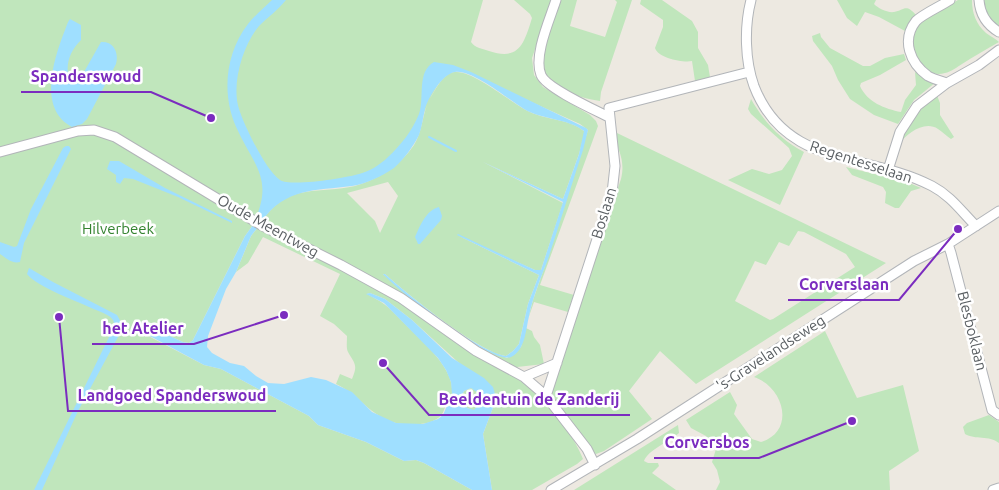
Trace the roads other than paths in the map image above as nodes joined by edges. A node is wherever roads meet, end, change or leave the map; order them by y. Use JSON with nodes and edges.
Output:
{"nodes":[{"id":1,"x":556,"y":0,"type":"edge"},
{"id":2,"x":751,"y":0,"type":"edge"},
{"id":3,"x":950,"y":0,"type":"edge"},
{"id":4,"x":979,"y":0,"type":"edge"},
{"id":5,"x":999,"y":32,"type":"edge"},
{"id":6,"x":999,"y":50,"type":"edge"},
{"id":7,"x":749,"y":72,"type":"junction"},
{"id":8,"x":947,"y":83,"type":"junction"},
{"id":9,"x":609,"y":117,"type":"junction"},
{"id":10,"x":0,"y":152,"type":"edge"},
{"id":11,"x":888,"y":170,"type":"junction"},
{"id":12,"x":999,"y":211,"type":"edge"},
{"id":13,"x":976,"y":226,"type":"junction"},
{"id":14,"x":948,"y":244,"type":"junction"},
{"id":15,"x":557,"y":363,"type":"junction"},
{"id":16,"x":524,"y":377,"type":"junction"},
{"id":17,"x":546,"y":396,"type":"junction"},
{"id":18,"x":999,"y":415,"type":"edge"},
{"id":19,"x":595,"y":465,"type":"junction"},
{"id":20,"x":999,"y":488,"type":"edge"},
{"id":21,"x":551,"y":490,"type":"edge"},
{"id":22,"x":993,"y":490,"type":"edge"}],
"edges":[{"from":1,"to":9,"type":"street"},
{"from":2,"to":7,"type":"street","name":"Regentesselaan"},
{"from":3,"to":8,"type":"street"},
{"from":4,"to":5,"type":"street"},
{"from":6,"to":8,"type":"street"},
{"from":7,"to":9,"type":"street"},
{"from":7,"to":11,"type":"street","name":"Regentesselaan"},
{"from":8,"to":11,"type":"street"},
{"from":9,"to":15,"type":"street","name":"Boslaan"},
{"from":10,"to":16,"type":"street","name":"Oude Meentweg"},
{"from":11,"to":13,"type":"street","name":"Regentesselaan"},
{"from":12,"to":13,"type":"street","name":"'s-Gravelandseweg"},
{"from":13,"to":14,"type":"street","name":"'s-Gravelandseweg"},
{"from":14,"to":18,"type":"street","name":"Blesboklaan"},
{"from":14,"to":19,"type":"street","name":"'s-Gravelandseweg"},
{"from":15,"to":16,"type":"street"},
{"from":15,"to":17,"type":"street","name":"Boslaan"},
{"from":16,"to":17,"type":"street","name":"Oude Meentweg"},
{"from":17,"to":19,"type":"street","name":"Oude Meentweg"},
{"from":19,"to":21,"type":"street","name":"'s-Gravelandseweg"},
{"from":20,"to":22,"type":"street"}]}
